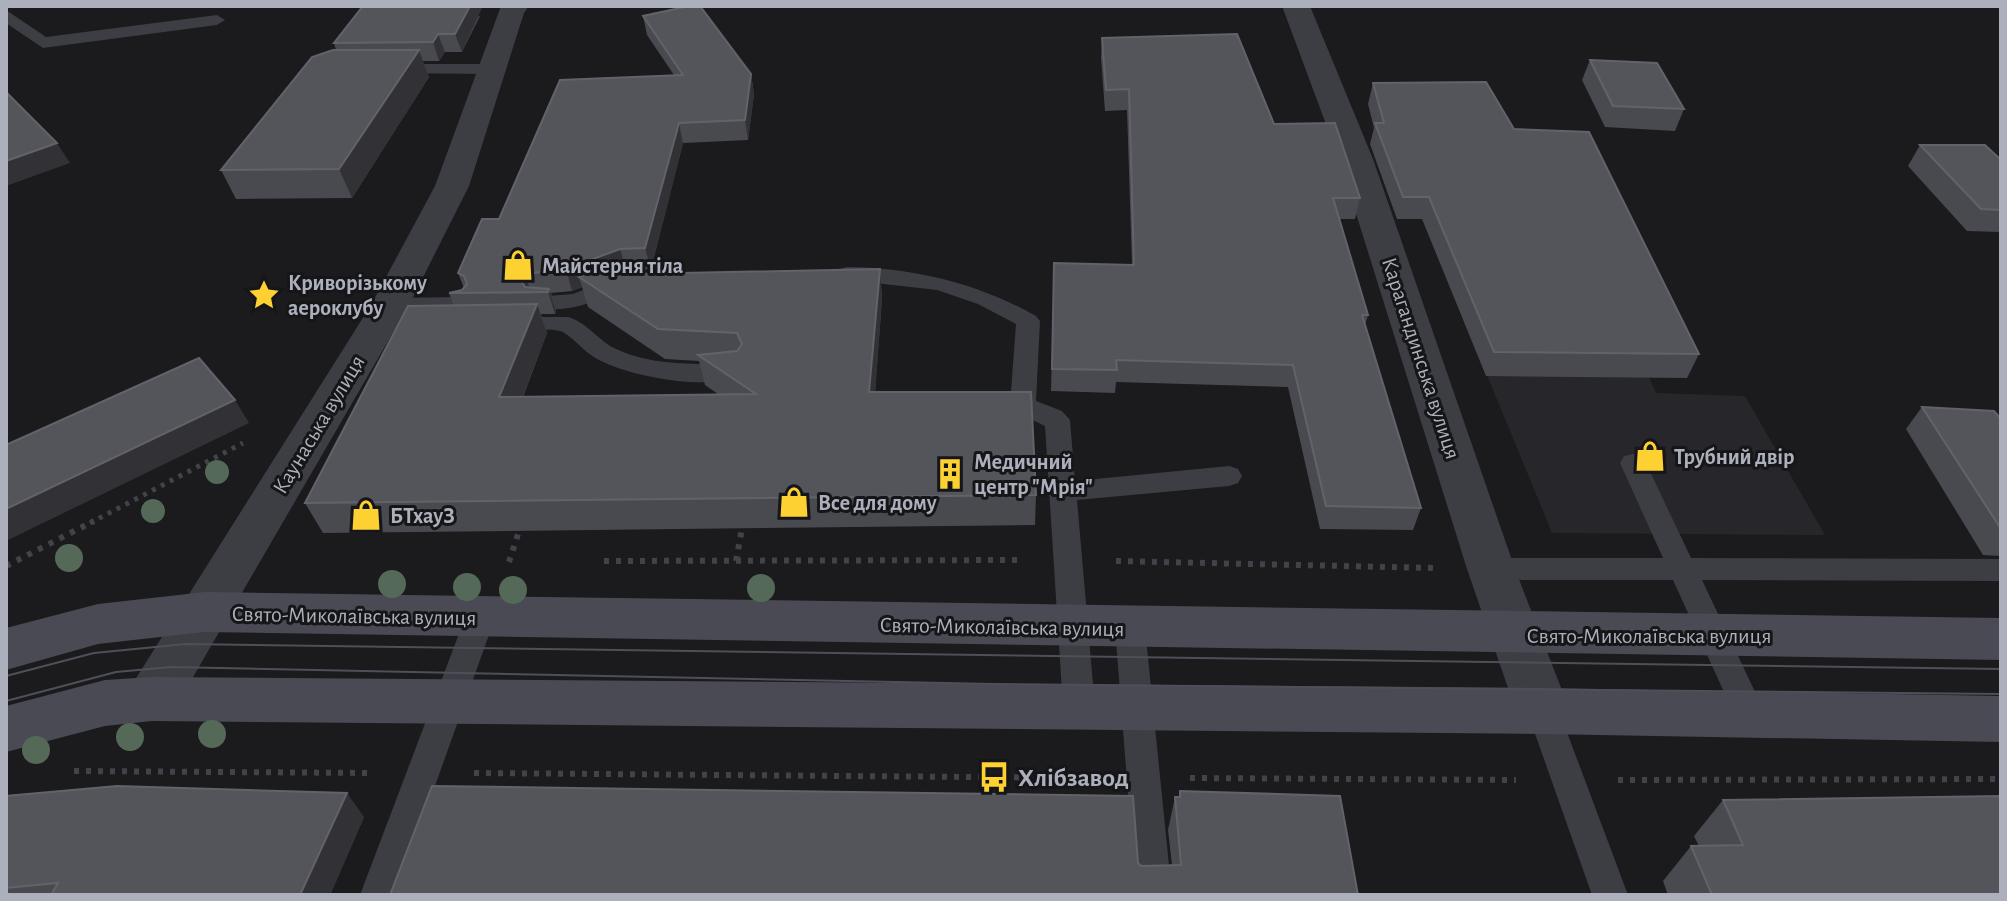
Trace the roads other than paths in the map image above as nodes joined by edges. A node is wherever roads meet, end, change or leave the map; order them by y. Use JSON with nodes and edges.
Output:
{"nodes":[{"id":1,"x":515,"y":6,"type":"edge"},
{"id":2,"x":1296,"y":6,"type":"edge"},
{"id":3,"x":6,"y":15,"type":"edge"},
{"id":4,"x":217,"y":20,"type":"dead end"},
{"id":5,"x":372,"y":69,"type":"edge"},
{"id":6,"x":491,"y":69,"type":"junction"},
{"id":7,"x":828,"y":275,"type":"edge"},
{"id":8,"x":642,"y":279,"type":"edge"},
{"id":9,"x":543,"y":302,"type":"edge"},
{"id":10,"x":384,"y":315,"type":"junction"},
{"id":11,"x":733,"y":372,"type":"edge"},
{"id":12,"x":1633,"y":463,"type":"dead end"},
{"id":13,"x":1229,"y":476,"type":"dead end"},
{"id":14,"x":1063,"y":492,"type":"junction"},
{"id":15,"x":1491,"y":569,"type":"junction"},
{"id":16,"x":1682,"y":569,"type":"junction"},
{"id":17,"x":2001,"y":570,"type":"edge"},
{"id":18,"x":205,"y":612,"type":"junction"},
{"id":19,"x":480,"y":618,"type":"junction"},
{"id":20,"x":1073,"y":627,"type":"junction"},
{"id":21,"x":1130,"y":628,"type":"junction"},
{"id":22,"x":1515,"y":634,"type":"junction"},
{"id":23,"x":1713,"y":636,"type":"junction"},
{"id":24,"x":2001,"y":639,"type":"edge"},
{"id":25,"x":6,"y":649,"type":"edge"},
{"id":26,"x":152,"y":699,"type":"junction"},
{"id":27,"x":448,"y":701,"type":"junction"},
{"id":28,"x":1079,"y":707,"type":"junction"},
{"id":29,"x":1137,"y":708,"type":"junction"},
{"id":30,"x":1543,"y":711,"type":"junction"},
{"id":31,"x":1750,"y":715,"type":"junction"},
{"id":32,"x":2001,"y":719,"type":"edge"},
{"id":33,"x":6,"y":729,"type":"edge"},
{"id":34,"x":378,"y":895,"type":"edge"},
{"id":35,"x":1154,"y":895,"type":"edge"},
{"id":36,"x":1610,"y":895,"type":"edge"}],
"edges":[{"from":1,"to":6,"type":"street","name":"Каунаська вулиця"},
{"from":2,"to":15,"type":"street","name":"Карагандинська вулиця"},
{"from":3,"to":4,"type":"lane"},
{"from":5,"to":6,"type":"lane"},
{"from":6,"to":10,"type":"street","name":"Каунаська вулиця"},
{"from":7,"to":14,"type":"lane"},
{"from":8,"to":9,"type":"lane"},
{"from":10,"to":11,"type":"lane"},
{"from":10,"to":18,"type":"street","name":"Каунаська вулиця"},
{"from":12,"to":16,"type":"lane"},
{"from":13,"to":14,"type":"lane"},
{"from":14,"to":20,"type":"lane"},
{"from":15,"to":16,"type":"lane"},
{"from":15,"to":22,"type":"street","name":"Карагандинська вулиця"},
{"from":16,"to":17,"type":"lane"},
{"from":16,"to":23,"type":"lane"},
{"from":18,"to":19,"type":"main road","name":"Свято-Миколаївська вулиця"},
{"from":18,"to":25,"type":"main road","name":"Свято-Миколаївська вулиця"},
{"from":18,"to":26,"type":"street","name":"Каунаська вулиця"},
{"from":19,"to":20,"type":"main road","name":"Свято-Миколаївська вулиця"},
{"from":19,"to":27,"type":"lane"},
{"from":20,"to":21,"type":"main road","name":"Свято-Миколаївська вулиця"},
{"from":20,"to":28,"type":"lane"},
{"from":21,"to":22,"type":"main road","name":"Свято-Миколаївська вулиця"},
{"from":21,"to":29,"type":"lane"},
{"from":22,"to":23,"type":"main road","name":"Свято-Миколаївська вулиця"},
{"from":22,"to":30,"type":"street","name":"Карагандинська вулиця"},
{"from":23,"to":24,"type":"main road","name":"Свято-Миколаївська вулиця"},
{"from":23,"to":31,"type":"lane"},
{"from":26,"to":27,"type":"main road"},
{"from":26,"to":33,"type":"main road"},
{"from":27,"to":28,"type":"main road"},
{"from":27,"to":34,"type":"lane"},
{"from":28,"to":29,"type":"main road"},
{"from":29,"to":30,"type":"main road"},
{"from":29,"to":35,"type":"lane"},
{"from":30,"to":31,"type":"main road"},
{"from":30,"to":36,"type":"lane"},
{"from":31,"to":32,"type":"main road"}]}
